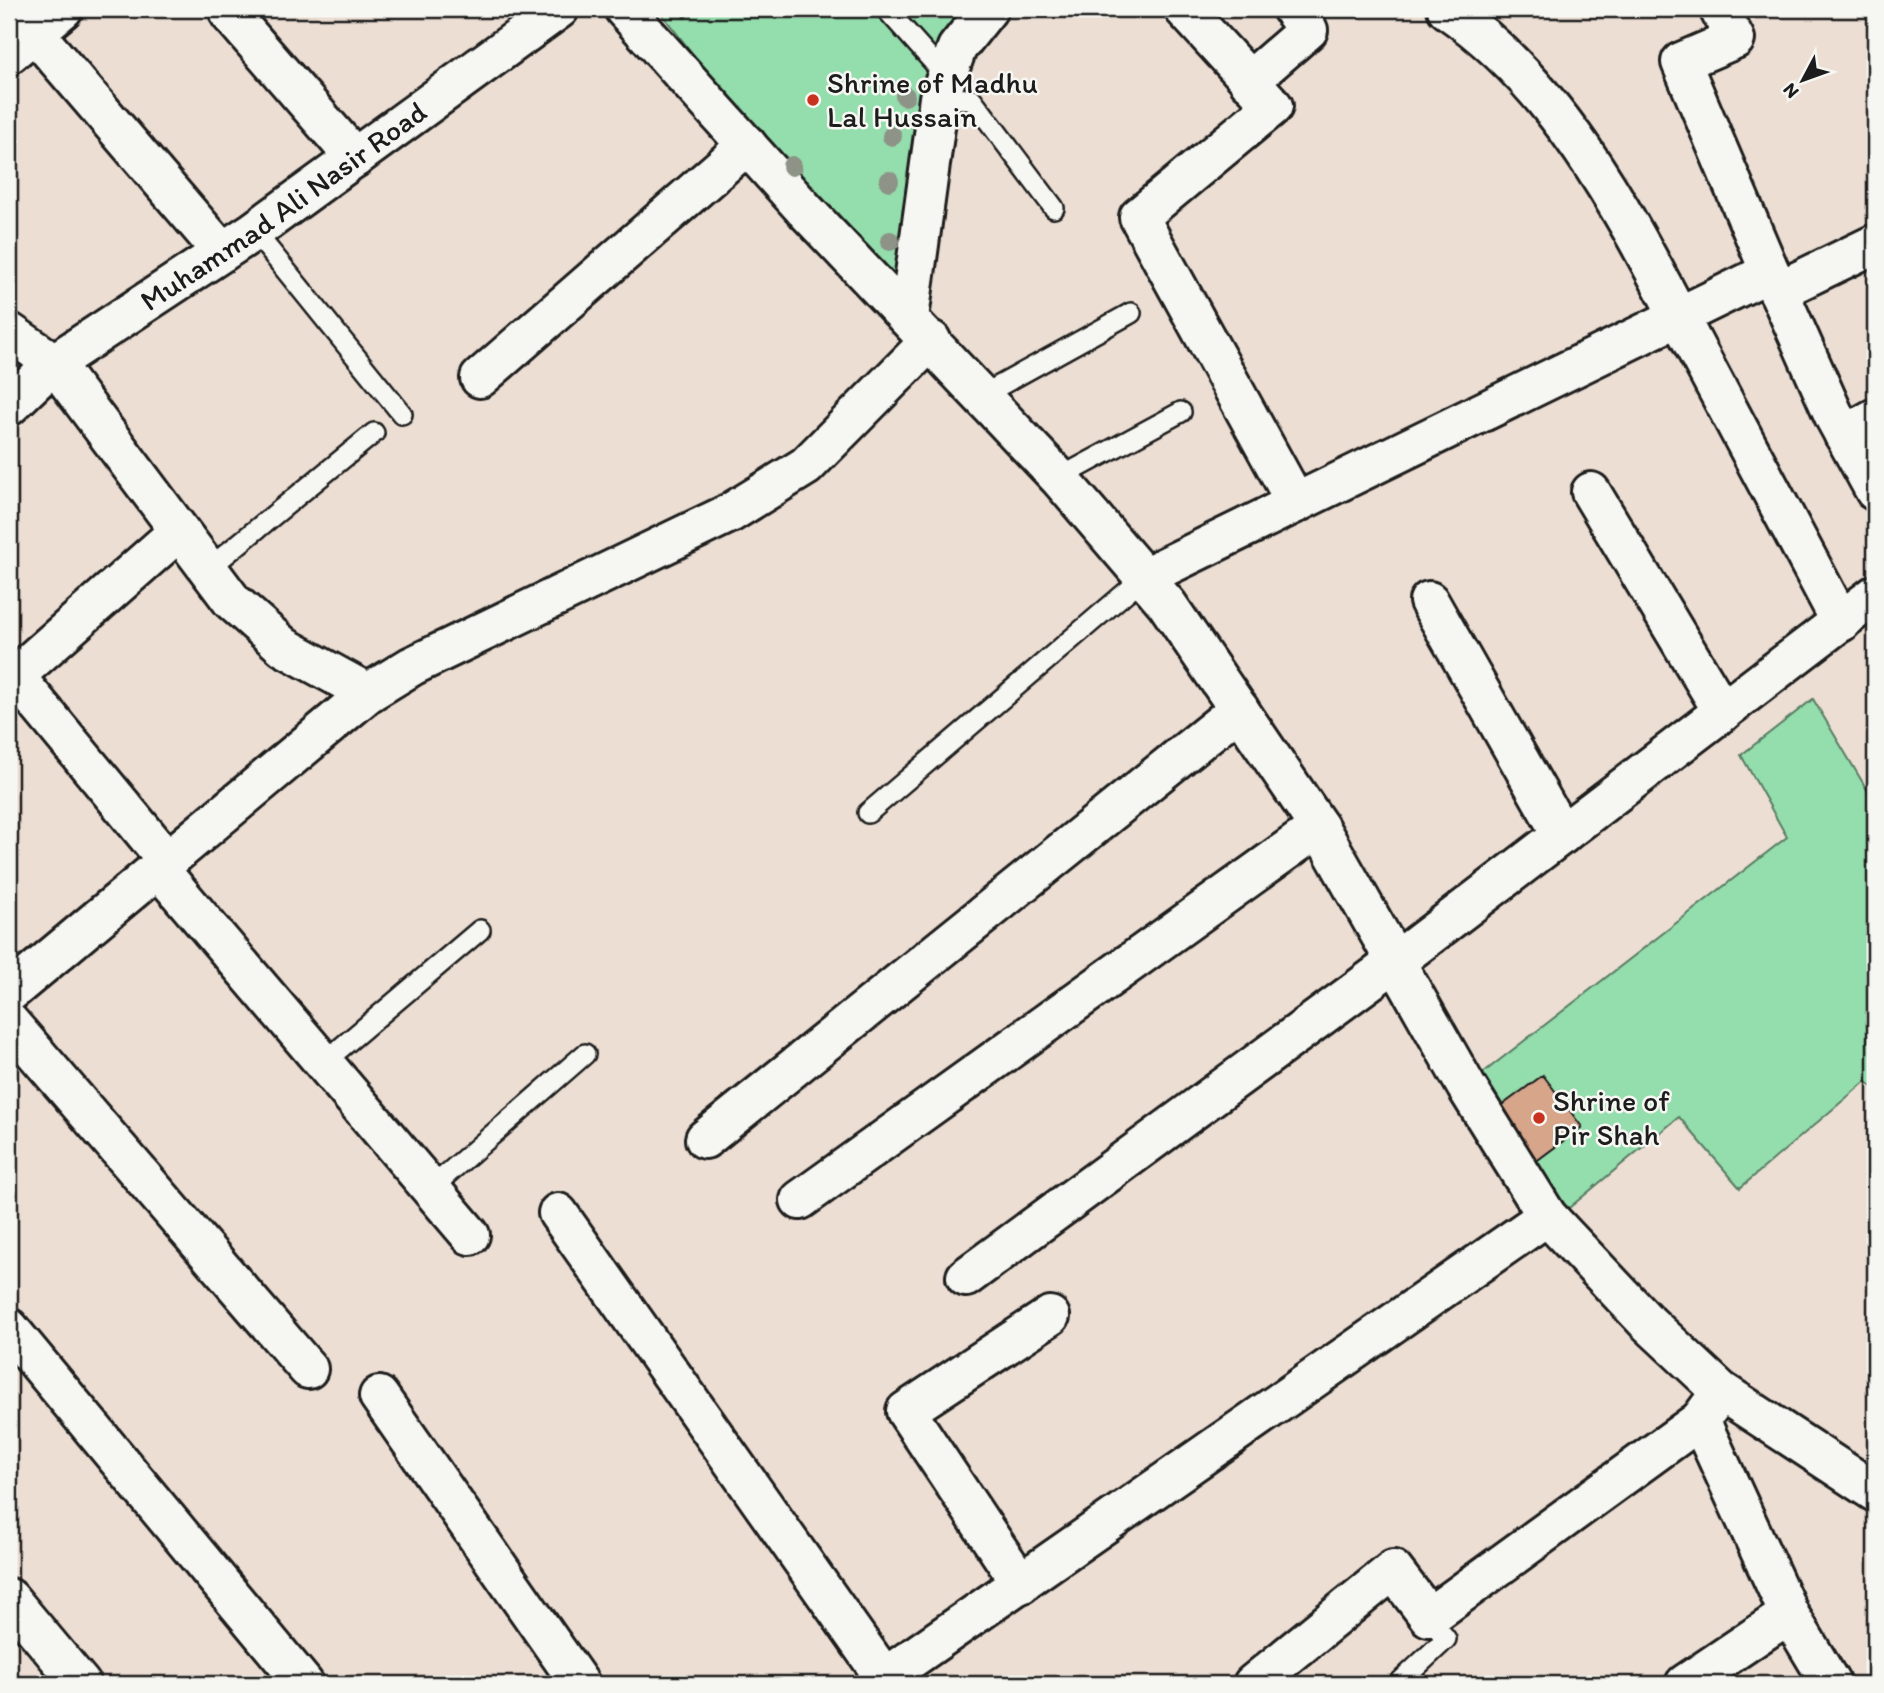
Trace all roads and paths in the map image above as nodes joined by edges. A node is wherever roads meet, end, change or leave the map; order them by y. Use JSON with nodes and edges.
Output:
{"nodes":[{"id":1,"x":559,"y":9,"type":"edge"},
{"id":2,"x":624,"y":9,"type":"edge"},
{"id":3,"x":886,"y":9,"type":"edge"},
{"id":4,"x":988,"y":9,"type":"edge"},
{"id":5,"x":1184,"y":9,"type":"edge"},
{"id":6,"x":1291,"y":9,"type":"edge"},
{"id":7,"x":1447,"y":9,"type":"edge"},
{"id":8,"x":1719,"y":9,"type":"edge"},
{"id":9,"x":230,"y":14,"type":"dead end"},
{"id":10,"x":30,"y":26,"type":"edge"},
{"id":11,"x":1249,"y":80,"type":"junction"},
{"id":12,"x":942,"y":87,"type":"junction"},
{"id":13,"x":747,"y":145,"type":"junction"},
{"id":14,"x":355,"y":158,"type":"junction"},
{"id":15,"x":1054,"y":208,"type":"dead end"},
{"id":16,"x":254,"y":231,"type":"junction"},
{"id":17,"x":1875,"y":244,"type":"edge"},
{"id":18,"x":222,"y":252,"type":"junction"},
{"id":19,"x":1774,"y":281,"type":"junction"},
{"id":20,"x":1131,"y":313,"type":"dead end"},
{"id":21,"x":1679,"y":317,"type":"junction"},
{"id":22,"x":920,"y":329,"type":"junction"},
{"id":23,"x":9,"y":332,"type":"edge"},
{"id":24,"x":54,"y":363,"type":"junction"},
{"id":25,"x":480,"y":378,"type":"dead end"},
{"id":26,"x":979,"y":397,"type":"junction"},
{"id":27,"x":9,"y":406,"type":"edge"},
{"id":28,"x":1181,"y":412,"type":"dead end"},
{"id":29,"x":402,"y":415,"type":"dead end"},
{"id":30,"x":1860,"y":427,"type":"edge"},
{"id":31,"x":374,"y":433,"type":"dead end"},
{"id":32,"x":1059,"y":478,"type":"junction"},
{"id":33,"x":1875,"y":491,"type":"edge"},
{"id":34,"x":1591,"y":492,"type":"dead end"},
{"id":35,"x":1296,"y":503,"type":"junction"},
{"id":36,"x":179,"y":531,"type":"junction"},
{"id":37,"x":208,"y":569,"type":"junction"},
{"id":38,"x":1144,"y":577,"type":"junction"},
{"id":39,"x":1875,"y":595,"type":"edge"},
{"id":40,"x":1429,"y":601,"type":"dead end"},
{"id":41,"x":1841,"y":622,"type":"junction"},
{"id":42,"x":11,"y":675,"type":"edge"},
{"id":43,"x":368,"y":693,"type":"junction"},
{"id":44,"x":1239,"y":709,"type":"junction"},
{"id":45,"x":1723,"y":712,"type":"junction"},
{"id":46,"x":868,"y":814,"type":"dead end"},
{"id":47,"x":1319,"y":827,"type":"junction"},
{"id":48,"x":1562,"y":835,"type":"junction"},
{"id":49,"x":162,"y":864,"type":"junction"},
{"id":50,"x":480,"y":930,"type":"dead end"},
{"id":51,"x":1395,"y":962,"type":"junction"},
{"id":52,"x":9,"y":993,"type":"edge"},
{"id":53,"x":9,"y":1022,"type":"edge"},
{"id":54,"x":585,"y":1055,"type":"dead end"},
{"id":55,"x":323,"y":1063,"type":"junction"},
{"id":56,"x":705,"y":1139,"type":"dead end"},
{"id":57,"x":430,"y":1189,"type":"junction"},
{"id":58,"x":800,"y":1200,"type":"dead end"},
{"id":59,"x":558,"y":1213,"type":"dead end"},
{"id":60,"x":1547,"y":1216,"type":"junction"},
{"id":61,"x":470,"y":1235,"type":"dead end"},
{"id":62,"x":966,"y":1277,"type":"dead end"},
{"id":63,"x":1050,"y":1316,"type":"dead end"},
{"id":64,"x":9,"y":1328,"type":"edge"},
{"id":65,"x":307,"y":1369,"type":"dead end"},
{"id":66,"x":379,"y":1396,"type":"dead end"},
{"id":67,"x":1711,"y":1406,"type":"junction"},
{"id":68,"x":1873,"y":1486,"type":"edge"},
{"id":69,"x":1021,"y":1584,"type":"junction"},
{"id":70,"x":9,"y":1598,"type":"edge"},
{"id":71,"x":1789,"y":1614,"type":"junction"},
{"id":72,"x":1429,"y":1617,"type":"junction"},
{"id":73,"x":882,"y":1682,"type":"edge"},
{"id":74,"x":81,"y":1684,"type":"edge"},
{"id":75,"x":304,"y":1684,"type":"edge"},
{"id":76,"x":580,"y":1684,"type":"edge"},
{"id":77,"x":1253,"y":1684,"type":"edge"},
{"id":78,"x":1398,"y":1684,"type":"edge"},
{"id":79,"x":1685,"y":1684,"type":"edge"},
{"id":80,"x":1831,"y":1684,"type":"edge"}],
"edges":[{"from":1,"to":14,"type":"street","name":"Muhammad Ali Nasir Road"},
{"from":2,"to":13,"type":"street"},
{"from":3,"to":12,"type":"lane"},
{"from":4,"to":12,"type":"street"},
{"from":5,"to":11,"type":"street"},
{"from":6,"to":11,"type":"street"},
{"from":7,"to":21,"type":"street"},
{"from":8,"to":19,"type":"street"},
{"from":9,"to":14,"type":"street"},
{"from":10,"to":18,"type":"street"},
{"from":11,"to":35,"type":"street"},
{"from":12,"to":15,"type":"lane"},
{"from":12,"to":22,"type":"street"},
{"from":13,"to":22,"type":"street"},
{"from":13,"to":25,"type":"street"},
{"from":14,"to":16,"type":"street","name":"Muhammad Ali Nasir Road"},
{"from":16,"to":18,"type":"street","name":"Muhammad Ali Nasir Road"},
{"from":16,"to":29,"type":"lane"},
{"from":17,"to":19,"type":"street"},
{"from":18,"to":24,"type":"street","name":"Muhammad Ali Nasir Road"},
{"from":19,"to":21,"type":"street"},
{"from":19,"to":30,"type":"street"},
{"from":20,"to":26,"type":"lane"},
{"from":21,"to":35,"type":"street"},
{"from":21,"to":41,"type":"street"},
{"from":22,"to":26,"type":"street"},
{"from":22,"to":43,"type":"street"},
{"from":23,"to":24,"type":"street"},
{"from":24,"to":27,"type":"street","name":"Muhammad Ali Nasir Road"},
{"from":24,"to":36,"type":"street"},
{"from":26,"to":32,"type":"street"},
{"from":28,"to":32,"type":"lane"},
{"from":30,"to":33,"type":"street"},
{"from":31,"to":37,"type":"lane"},
{"from":32,"to":38,"type":"street"},
{"from":34,"to":45,"type":"street"},
{"from":35,"to":38,"type":"street"},
{"from":36,"to":37,"type":"street"},
{"from":36,"to":42,"type":"street"},
{"from":37,"to":43,"type":"street"},
{"from":38,"to":44,"type":"street"},
{"from":38,"to":46,"type":"lane"},
{"from":39,"to":41,"type":"street"},
{"from":40,"to":48,"type":"street"},
{"from":41,"to":45,"type":"street"},
{"from":42,"to":49,"type":"street"},
{"from":43,"to":49,"type":"street"},
{"from":44,"to":47,"type":"street"},
{"from":44,"to":56,"type":"street"},
{"from":45,"to":48,"type":"street"},
{"from":47,"to":51,"type":"street"},
{"from":47,"to":58,"type":"street"},
{"from":48,"to":51,"type":"street"},
{"from":49,"to":52,"type":"street"},
{"from":49,"to":55,"type":"street"},
{"from":50,"to":55,"type":"lane"},
{"from":51,"to":60,"type":"street"},
{"from":51,"to":62,"type":"street"},
{"from":53,"to":65,"type":"street"},
{"from":54,"to":57,"type":"lane"},
{"from":55,"to":57,"type":"street"},
{"from":57,"to":61,"type":"street"},
{"from":59,"to":73,"type":"street"},
{"from":60,"to":67,"type":"street"},
{"from":60,"to":69,"type":"street"},
{"from":63,"to":69,"type":"street"},
{"from":64,"to":75,"type":"street"},
{"from":66,"to":76,"type":"street"},
{"from":67,"to":68,"type":"street"},
{"from":67,"to":71,"type":"street"},
{"from":67,"to":72,"type":"street"},
{"from":69,"to":73,"type":"street"},
{"from":70,"to":74,"type":"street"},
{"from":71,"to":79,"type":"street"},
{"from":71,"to":80,"type":"street"},
{"from":72,"to":77,"type":"street"},
{"from":72,"to":78,"type":"lane"}]}
